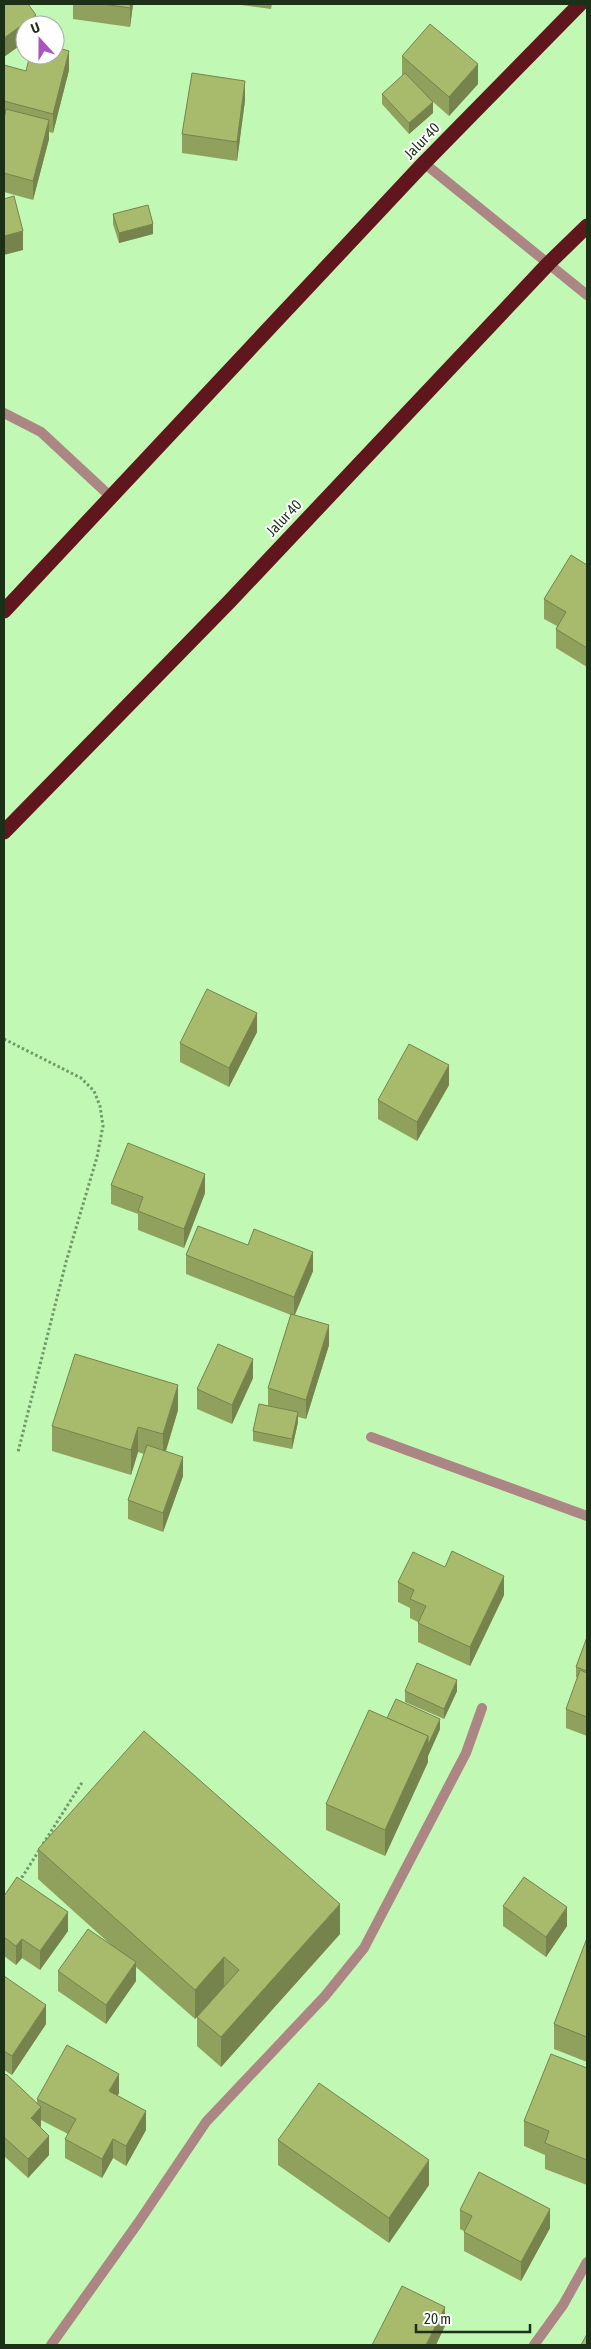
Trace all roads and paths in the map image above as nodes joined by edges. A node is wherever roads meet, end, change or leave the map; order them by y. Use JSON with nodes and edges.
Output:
{"nodes":[{"id":1,"x":580,"y":4,"type":"edge"},
{"id":2,"x":424,"y":163,"type":"junction"},
{"id":3,"x":587,"y":226,"type":"edge"},
{"id":4,"x":549,"y":263,"type":"junction"},
{"id":5,"x":587,"y":295,"type":"edge"},
{"id":6,"x":4,"y":413,"type":"edge"},
{"id":7,"x":111,"y":496,"type":"junction"},
{"id":8,"x":4,"y":611,"type":"edge"},
{"id":9,"x":4,"y":832,"type":"edge"},
{"id":10,"x":4,"y":1039,"type":"edge"},
{"id":11,"x":371,"y":1437,"type":"dead end"},
{"id":12,"x":18,"y":1452,"type":"dead end"},
{"id":13,"x":587,"y":1516,"type":"edge"},
{"id":14,"x":482,"y":1708,"type":"dead end"},
{"id":15,"x":83,"y":1781,"type":"dead end"},
{"id":16,"x":14,"y":1889,"type":"edge"},
{"id":17,"x":587,"y":2262,"type":"edge"},
{"id":18,"x":51,"y":2345,"type":"edge"},
{"id":19,"x":534,"y":2345,"type":"edge"}],
"edges":[{"from":1,"to":2,"type":"highway","name":"Jalur 40"},
{"from":2,"to":4,"type":"street"},
{"from":2,"to":7,"type":"highway","name":"Jalur 40"},
{"from":3,"to":4,"type":"highway","name":"Jalur 40"},
{"from":4,"to":5,"type":"street"},
{"from":4,"to":9,"type":"highway","name":"Jalur 40"},
{"from":6,"to":7,"type":"street"},
{"from":7,"to":8,"type":"highway","name":"Jalur 40"},
{"from":10,"to":12,"type":"path"},
{"from":11,"to":13,"type":"street"},
{"from":14,"to":18,"type":"street"},
{"from":15,"to":16,"type":"path"},
{"from":17,"to":19,"type":"street"}]}
